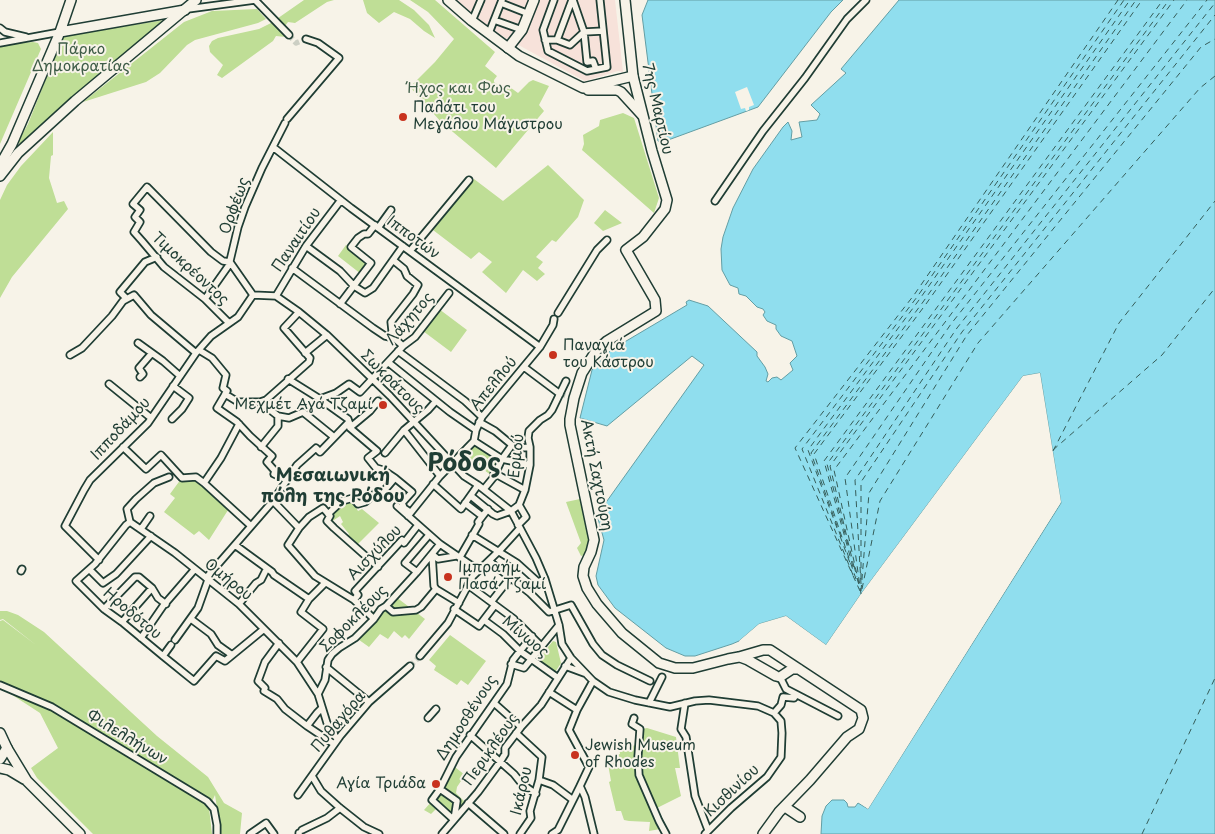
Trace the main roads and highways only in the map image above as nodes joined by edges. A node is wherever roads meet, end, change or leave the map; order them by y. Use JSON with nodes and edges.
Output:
{"nodes":[{"id":1,"x":71,"y":0,"type":"edge"},
{"id":2,"x":196,"y":0,"type":"edge"},
{"id":3,"x":448,"y":0,"type":"edge"},
{"id":4,"x":534,"y":0,"type":"edge"},
{"id":5,"x":625,"y":0,"type":"edge"},
{"id":6,"x":186,"y":10,"type":"junction"},
{"id":7,"x":60,"y":32,"type":"junction"},
{"id":8,"x":508,"y":48,"type":"junction"},
{"id":9,"x":633,"y":76,"type":"junction"},
{"id":10,"x":583,"y":88,"type":"junction"},
{"id":11,"x":642,"y":115,"type":"junction"},
{"id":12,"x":0,"y":165,"type":"edge"},
{"id":13,"x":0,"y":176,"type":"edge"},
{"id":14,"x":656,"y":305,"type":"joint"},
{"id":15,"x":740,"y":657,"type":"junction"},
{"id":16,"x":799,"y":669,"type":"junction"},
{"id":17,"x":0,"y":733,"type":"edge"},
{"id":18,"x":4,"y":747,"type":"edge"},
{"id":19,"x":0,"y":759,"type":"edge"},
{"id":20,"x":0,"y":768,"type":"edge"},
{"id":21,"x":27,"y":781,"type":"junction"},
{"id":22,"x":785,"y":806,"type":"junction"},
{"id":23,"x":800,"y":817,"type":"dead end"},
{"id":24,"x":77,"y":833,"type":"edge"},
{"id":25,"x":763,"y":834,"type":"edge"}],
"edges":[{"from":1,"to":7,"type":"main road"},
{"from":2,"to":6,"type":"main road"},
{"from":3,"to":8,"type":"main road"},
{"from":4,"to":8,"type":"main road"},
{"from":5,"to":9,"type":"main road","name":"7ης Μαρτίου"},
{"from":6,"to":7,"type":"main road"},
{"from":6,"to":13,"type":"main road"},
{"from":7,"to":12,"type":"main road"},
{"from":8,"to":10,"type":"main road"},
{"from":9,"to":10,"type":"main road"},
{"from":9,"to":11,"type":"main road","name":"7ης Μαρτίου"},
{"from":10,"to":11,"type":"main road"},
{"from":11,"to":14,"type":"main road","name":"7ης Μαρτίου"},
{"from":14,"to":15,"type":"main road","name":"Ακτή Σαχτούρη"},
{"from":15,"to":16,"type":"main road","name":"Ακτή Σαχτούρη"},
{"from":15,"to":16,"type":"main road"},
{"from":16,"to":22,"type":"main road","name":"Ακτή Σαχτούρη"},
{"from":17,"to":18,"type":"main road"},
{"from":18,"to":19,"type":"main road"},
{"from":18,"to":21,"type":"main road"},
{"from":20,"to":21,"type":"main road"},
{"from":21,"to":24,"type":"main road"},
{"from":22,"to":23,"type":"main road"},
{"from":22,"to":25,"type":"main road"}]}
